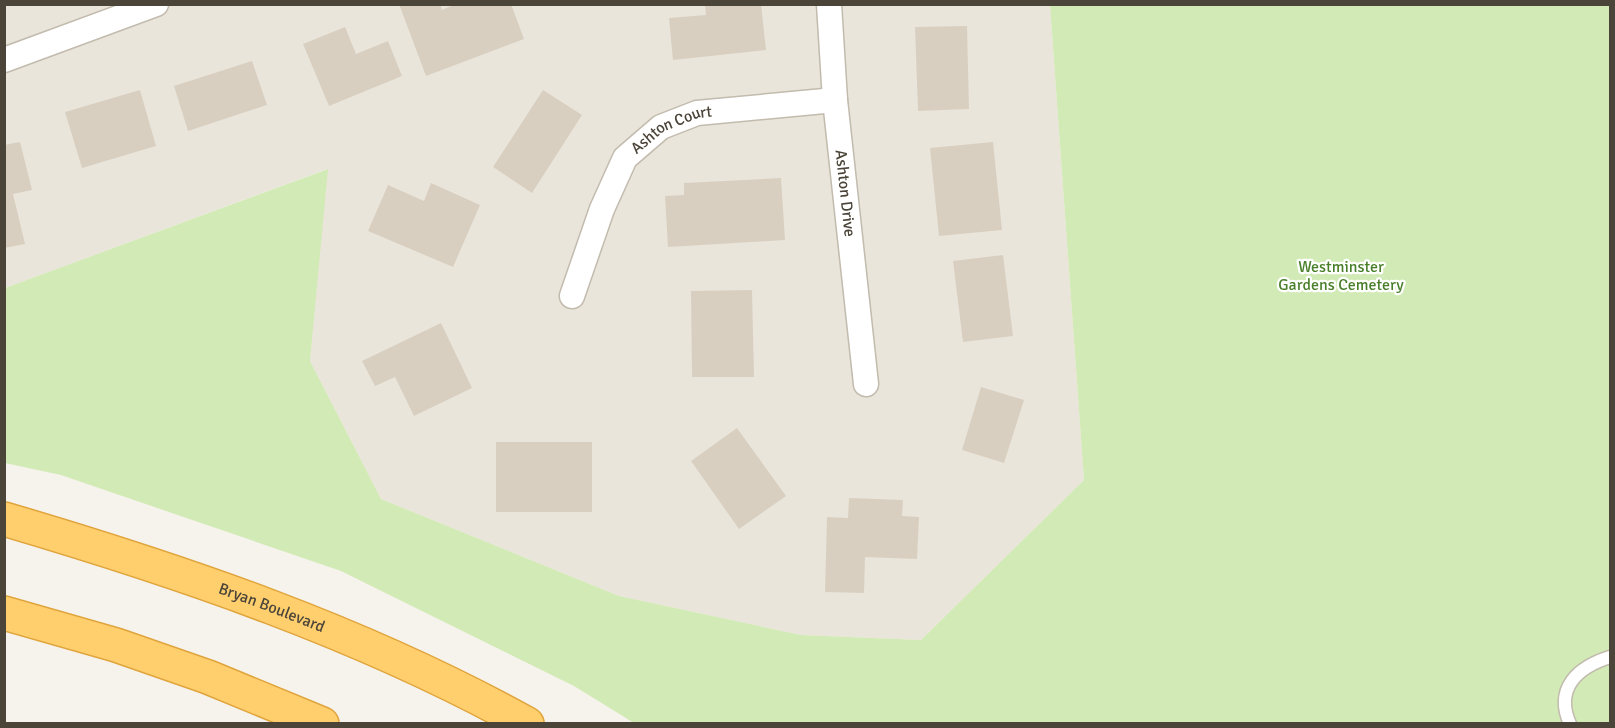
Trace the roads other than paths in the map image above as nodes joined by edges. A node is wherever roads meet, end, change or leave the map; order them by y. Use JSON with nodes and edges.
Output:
{"nodes":[{"id":1,"x":156,"y":4,"type":"edge"},
{"id":2,"x":829,"y":4,"type":"edge"},
{"id":3,"x":4,"y":60,"type":"edge"},
{"id":4,"x":835,"y":100,"type":"junction"},
{"id":5,"x":572,"y":296,"type":"dead end"},
{"id":6,"x":866,"y":384,"type":"dead end"},
{"id":7,"x":4,"y":519,"type":"edge"},
{"id":8,"x":4,"y":613,"type":"edge"},
{"id":9,"x":1611,"y":657,"type":"edge"},
{"id":10,"x":322,"y":723,"type":"edge"},
{"id":11,"x":527,"y":723,"type":"edge"},
{"id":12,"x":1570,"y":723,"type":"edge"}],
"edges":[{"from":1,"to":3,"type":"street"},
{"from":2,"to":4,"type":"street","name":"Ashton Drive"},
{"from":4,"to":5,"type":"street","name":"Ashton Court"},
{"from":4,"to":6,"type":"street","name":"Ashton Drive"},
{"from":7,"to":11,"type":"highway","name":"Bryan Boulevard"},
{"from":8,"to":10,"type":"highway"},
{"from":9,"to":12,"type":"lane"}]}
